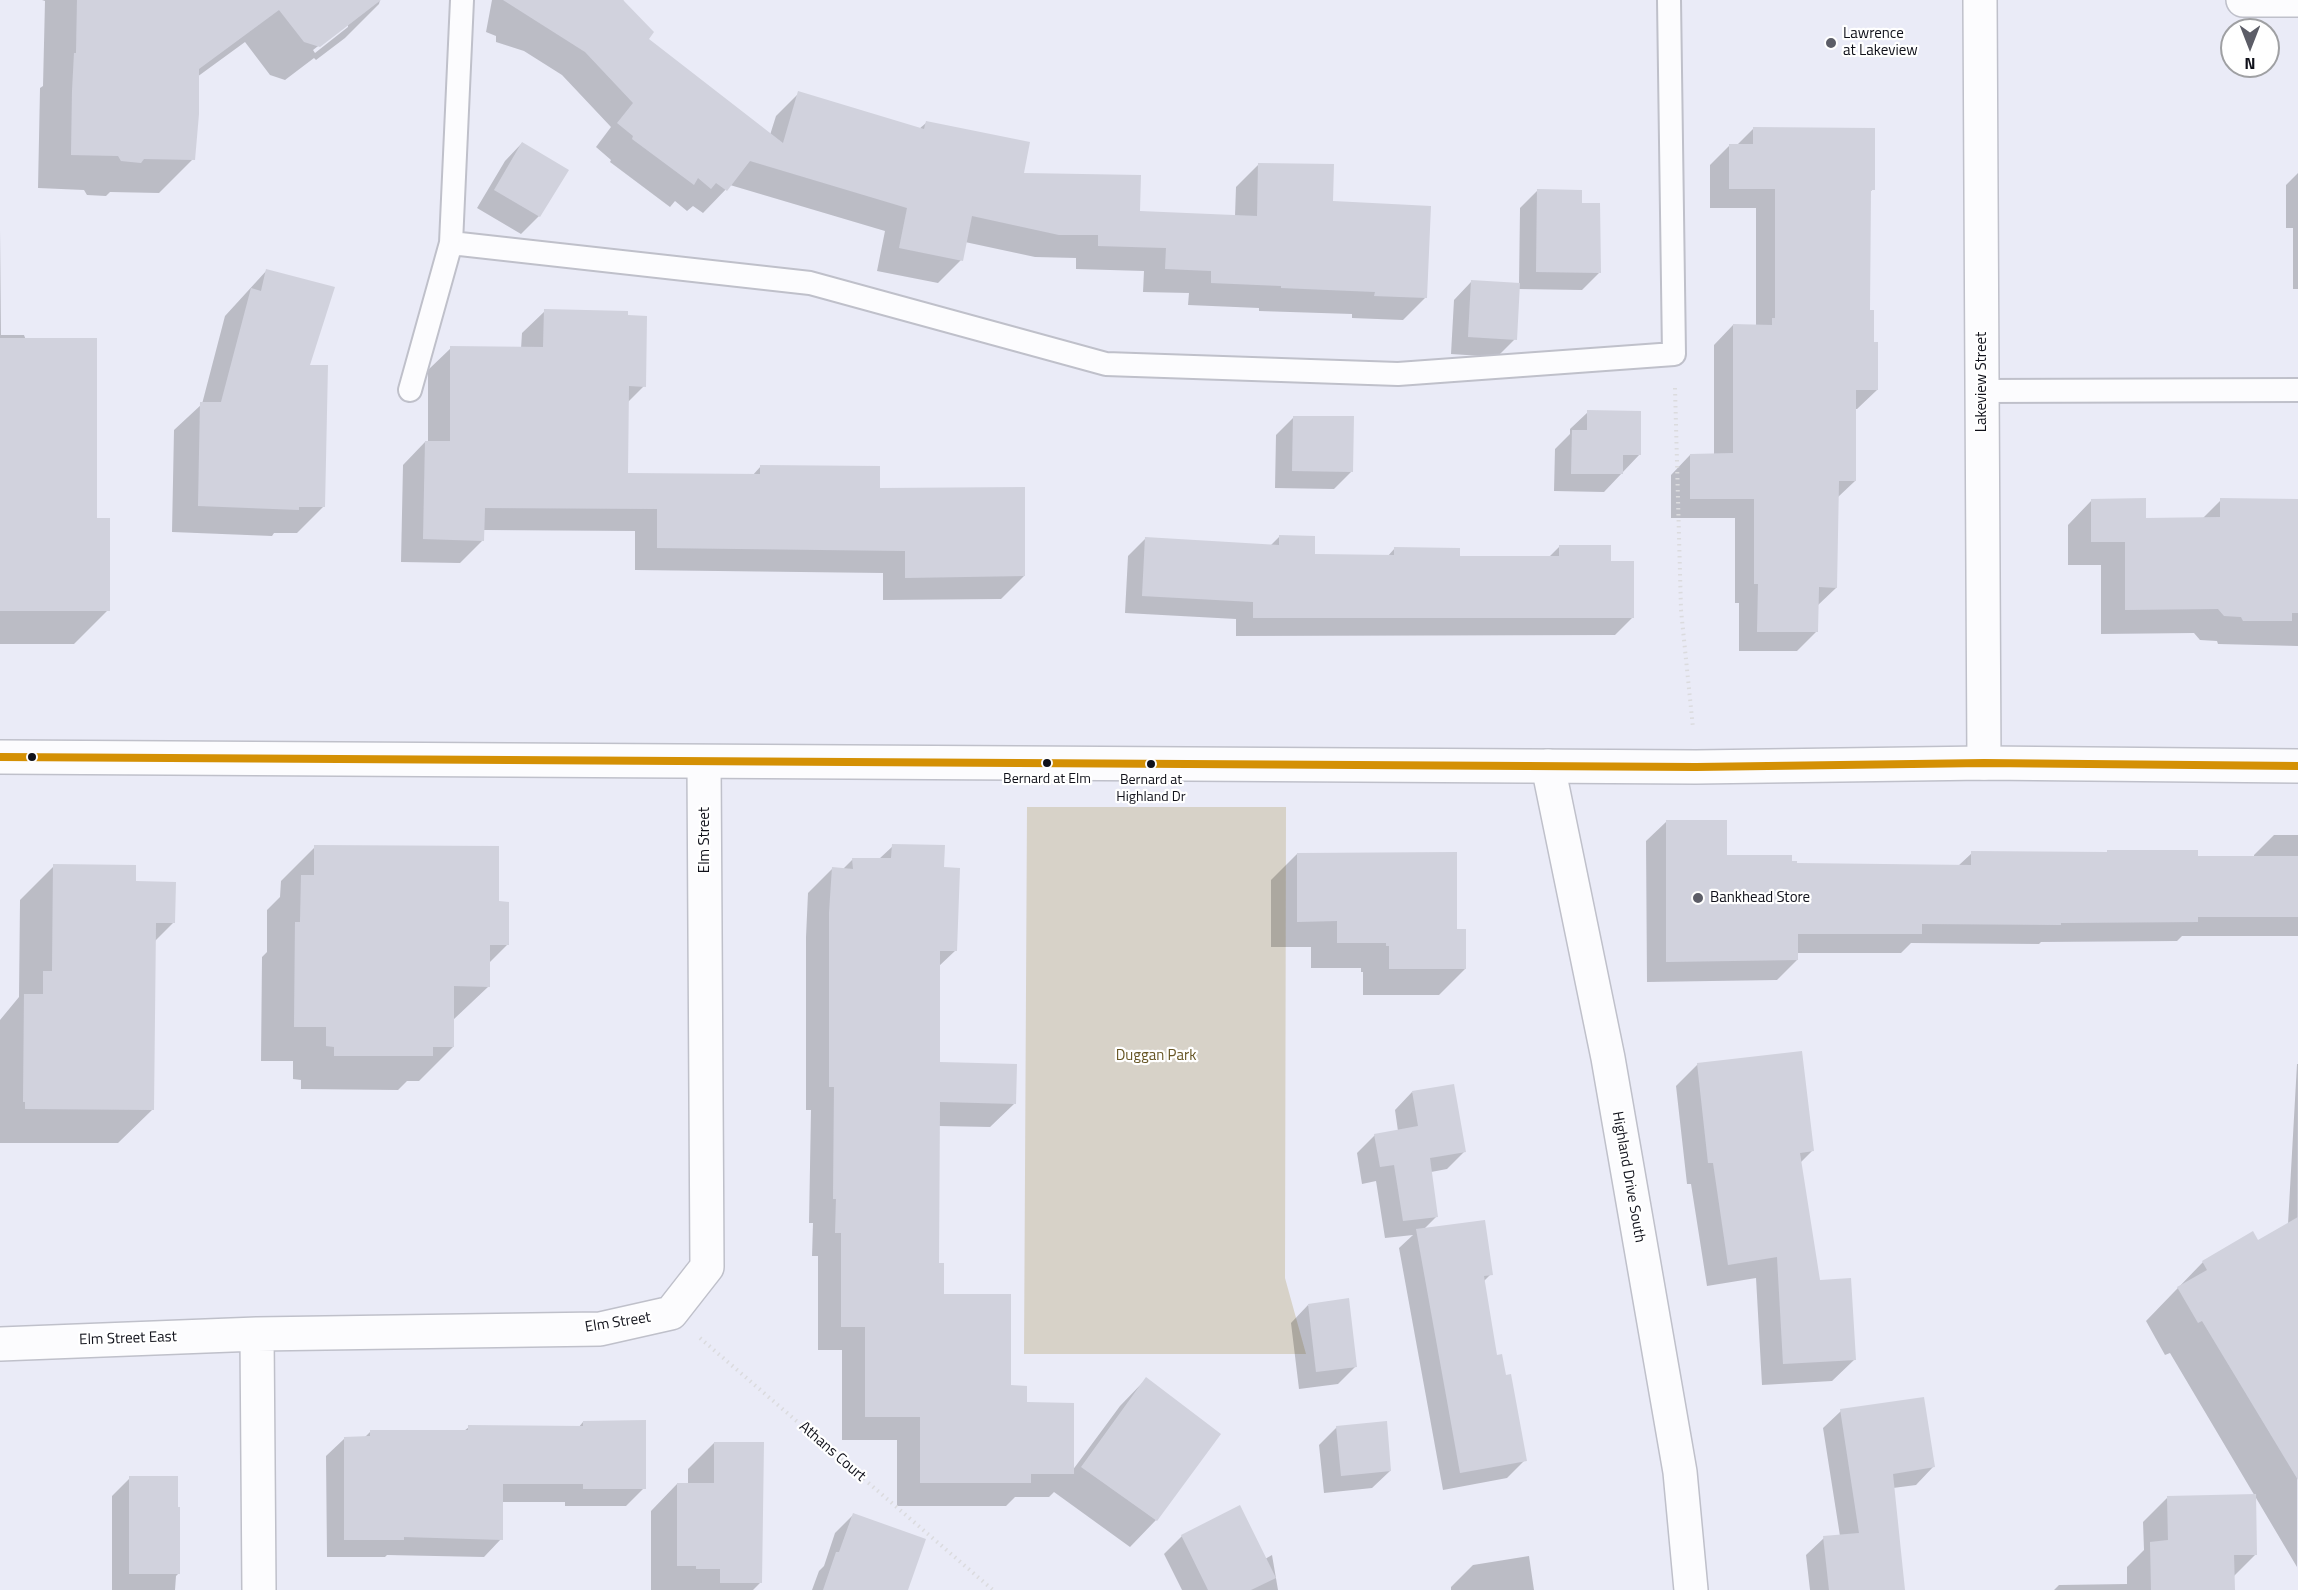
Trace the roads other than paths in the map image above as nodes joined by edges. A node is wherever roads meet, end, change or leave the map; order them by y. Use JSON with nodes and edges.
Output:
{"nodes":[{"id":1,"x":462,"y":0,"type":"edge"},
{"id":2,"x":1669,"y":0,"type":"edge"},
{"id":3,"x":1980,"y":0,"type":"edge"},
{"id":4,"x":2243,"y":0,"type":"edge"},
{"id":5,"x":2298,"y":0,"type":"edge"},
{"id":6,"x":451,"y":243,"type":"junction"},
{"id":7,"x":410,"y":390,"type":"dead end"},
{"id":8,"x":2298,"y":390,"type":"edge"},
{"id":9,"x":1982,"y":391,"type":"junction"},
{"id":10,"x":0,"y":757,"type":"edge"},
{"id":11,"x":704,"y":762,"type":"junction"},
{"id":12,"x":1983,"y":763,"type":"junction"},
{"id":13,"x":1548,"y":766,"type":"junction"},
{"id":14,"x":2298,"y":766,"type":"edge"},
{"id":15,"x":257,"y":1334,"type":"junction"},
{"id":16,"x":0,"y":1344,"type":"edge"},
{"id":17,"x":259,"y":1590,"type":"edge"},
{"id":18,"x":1691,"y":1590,"type":"edge"}],
"edges":[{"from":1,"to":6,"type":"lane"},
{"from":2,"to":6,"type":"lane"},
{"from":3,"to":9,"type":"street","name":"Lakeview Street"},
{"from":4,"to":5,"type":"street"},
{"from":6,"to":7,"type":"lane"},
{"from":8,"to":9,"type":"lane"},
{"from":9,"to":12,"type":"street","name":"Lakeview Street"},
{"from":10,"to":11,"type":"street"},
{"from":11,"to":13,"type":"street"},
{"from":11,"to":15,"type":"street","name":"Elm Street"},
{"from":12,"to":13,"type":"street"},
{"from":12,"to":14,"type":"street"},
{"from":13,"to":18,"type":"street","name":"Highland Drive South"},
{"from":15,"to":16,"type":"street","name":"Elm Street East"},
{"from":15,"to":17,"type":"street"}]}
